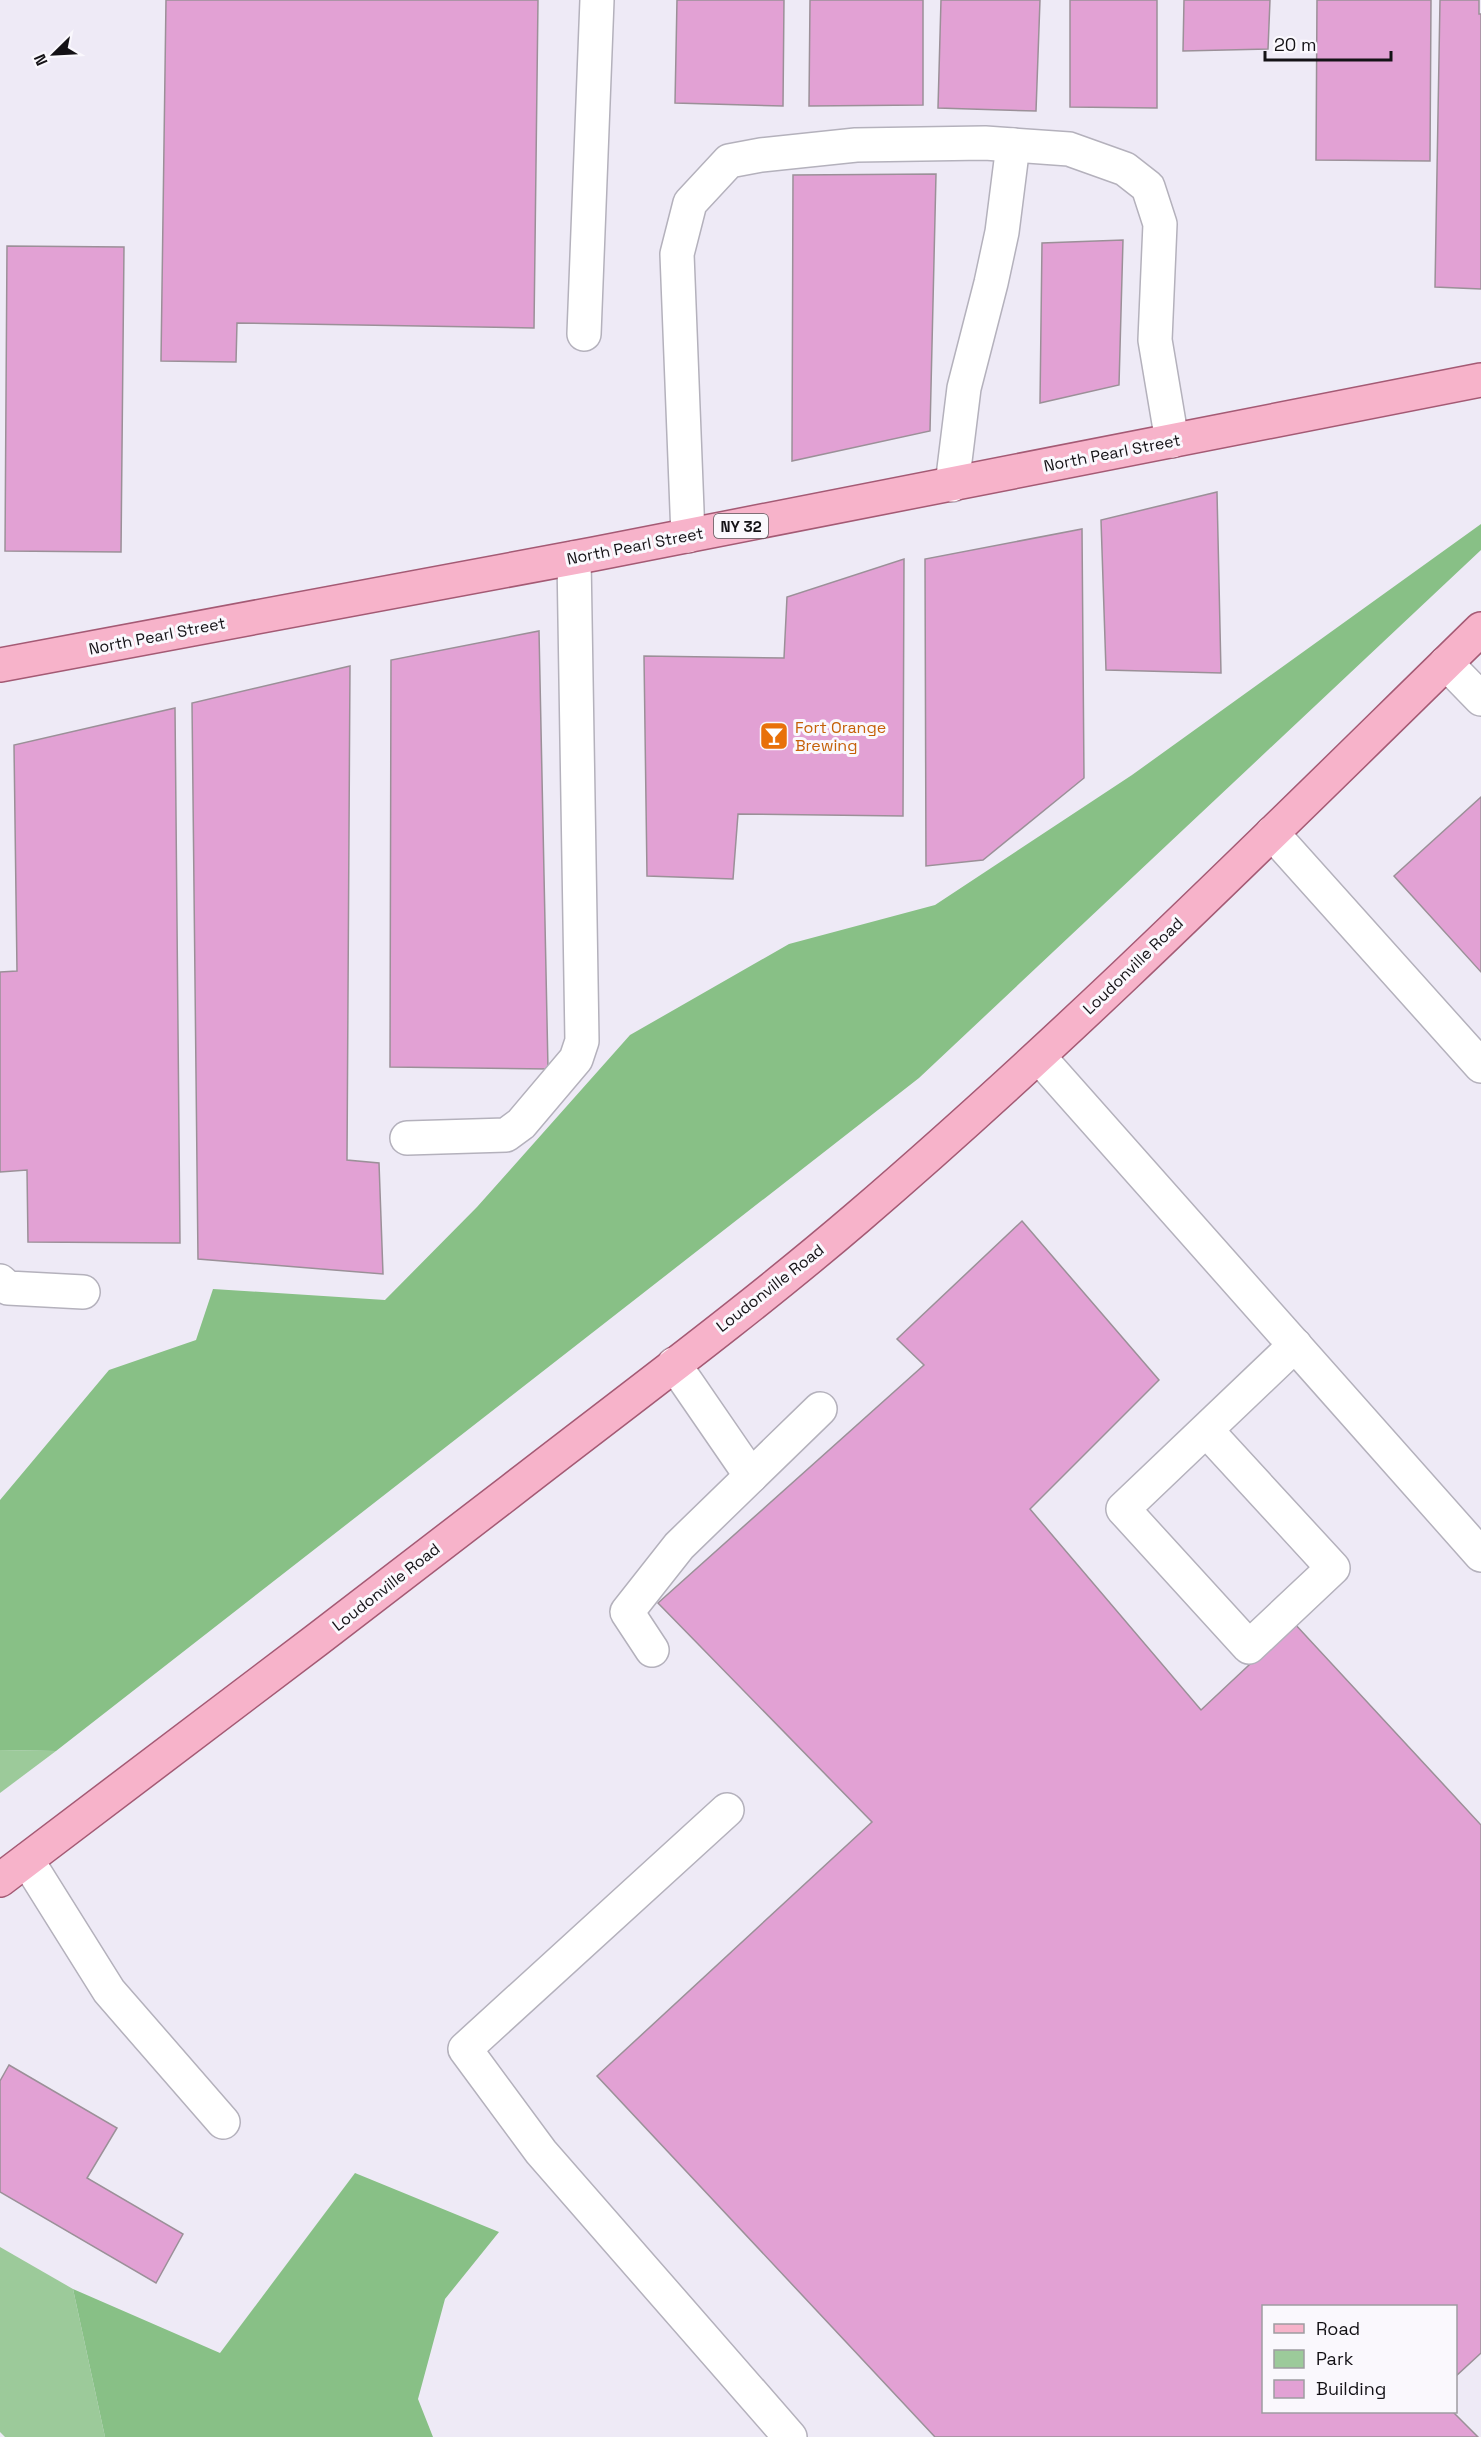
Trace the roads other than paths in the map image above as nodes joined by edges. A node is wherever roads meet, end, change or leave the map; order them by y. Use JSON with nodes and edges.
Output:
{"nodes":[{"id":1,"x":597,"y":0,"type":"edge"},
{"id":2,"x":1013,"y":145,"type":"junction"},
{"id":3,"x":584,"y":334,"type":"dead end"},
{"id":4,"x":1481,"y":380,"type":"edge"},
{"id":5,"x":1172,"y":441,"type":"junction"},
{"id":6,"x":952,"y":485,"type":"junction"},
{"id":7,"x":688,"y":536,"type":"junction"},
{"id":8,"x":574,"y":558,"type":"junction"},
{"id":9,"x":1481,"y":629,"type":"edge"},
{"id":10,"x":1446,"y":663,"type":"junction"},
{"id":11,"x":0,"y":665,"type":"edge"},
{"id":12,"x":1481,"y":699,"type":"edge"},
{"id":13,"x":1272,"y":833,"type":"junction"},
{"id":14,"x":1038,"y":1057,"type":"junction"},
{"id":15,"x":1481,"y":1066,"type":"edge"},
{"id":16,"x":407,"y":1138,"type":"dead end"},
{"id":17,"x":0,"y":1281,"type":"edge"},
{"id":18,"x":83,"y":1292,"type":"dead end"},
{"id":19,"x":1295,"y":1345,"type":"junction"},
{"id":20,"x":674,"y":1364,"type":"junction"},
{"id":21,"x":820,"y":1409,"type":"dead end"},
{"id":22,"x":1207,"y":1431,"type":"junction"},
{"id":23,"x":751,"y":1476,"type":"junction"},
{"id":24,"x":1481,"y":1555,"type":"edge"},
{"id":25,"x":652,"y":1650,"type":"dead end"},
{"id":26,"x":727,"y":1810,"type":"dead end"},
{"id":27,"x":27,"y":1860,"type":"junction"},
{"id":28,"x":0,"y":1880,"type":"edge"},
{"id":29,"x":223,"y":2122,"type":"dead end"},
{"id":30,"x":790,"y":2437,"type":"edge"}],
"edges":[{"from":1,"to":3,"type":"lane"},
{"from":2,"to":5,"type":"lane"},
{"from":2,"to":6,"type":"lane"},
{"from":2,"to":7,"type":"lane"},
{"from":4,"to":5,"type":"main road","name":"North Pearl Street","number":"NY 32"},
{"from":5,"to":6,"type":"main road","name":"North Pearl Street","number":"NY 32"},
{"from":6,"to":7,"type":"main road","name":"North Pearl Street","number":"NY 32"},
{"from":7,"to":8,"type":"main road","name":"North Pearl Street","number":"NY 32"},
{"from":8,"to":11,"type":"main road","name":"North Pearl Street","number":"NY 32"},
{"from":8,"to":16,"type":"lane"},
{"from":9,"to":10,"type":"main road","name":"Loudonville Road"},
{"from":10,"to":12,"type":"lane"},
{"from":10,"to":13,"type":"main road","name":"Loudonville Road"},
{"from":13,"to":14,"type":"main road","name":"Loudonville Road"},
{"from":13,"to":15,"type":"lane"},
{"from":14,"to":19,"type":"lane"},
{"from":14,"to":20,"type":"main road","name":"Loudonville Road"},
{"from":17,"to":18,"type":"lane"},
{"from":19,"to":22,"type":"lane"},
{"from":19,"to":24,"type":"lane"},
{"from":20,"to":23,"type":"lane"},
{"from":20,"to":27,"type":"main road","name":"Loudonville Road"},
{"from":21,"to":23,"type":"lane"},
{"from":22,"to":22,"type":"lane"},
{"from":23,"to":25,"type":"lane"},
{"from":26,"to":30,"type":"lane"},
{"from":27,"to":28,"type":"main road","name":"Loudonville Road"},
{"from":27,"to":29,"type":"lane"}]}
